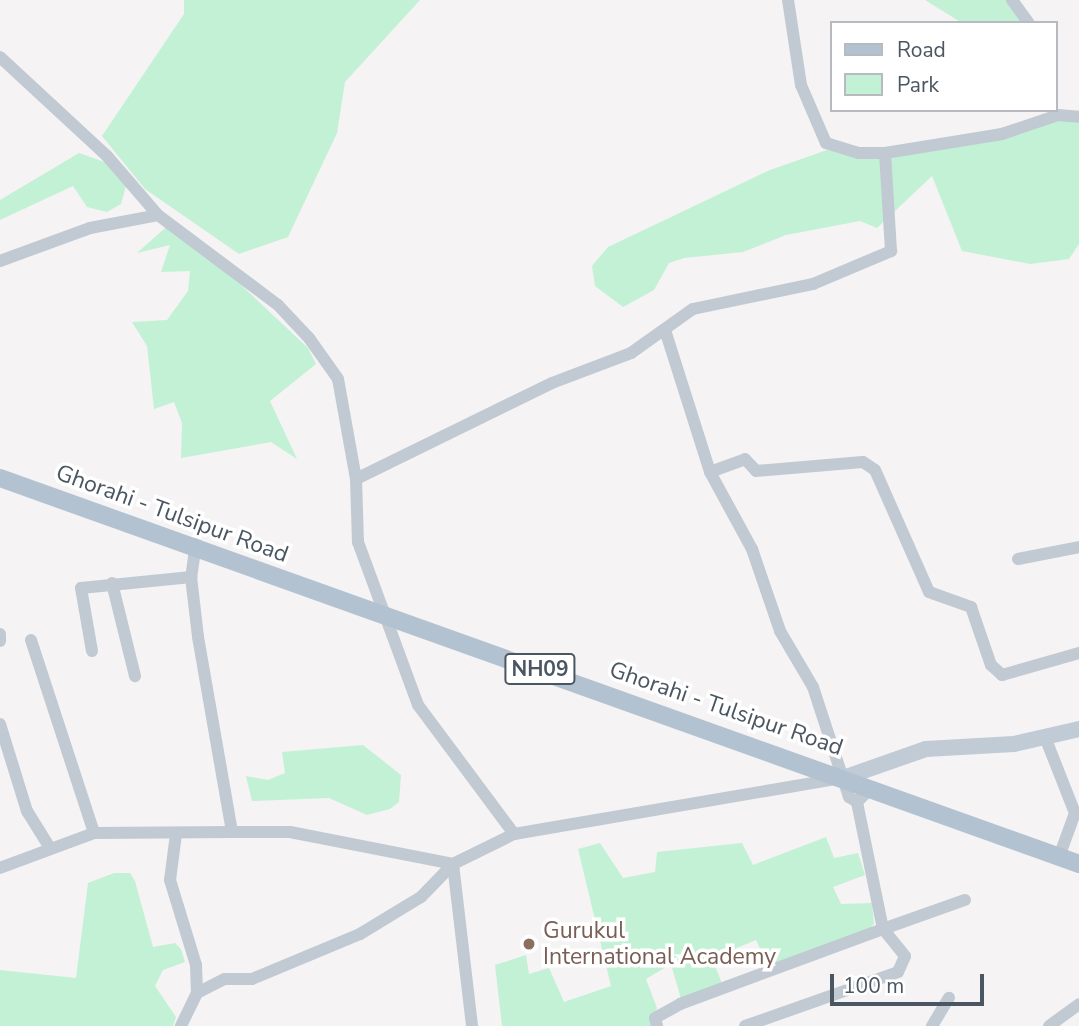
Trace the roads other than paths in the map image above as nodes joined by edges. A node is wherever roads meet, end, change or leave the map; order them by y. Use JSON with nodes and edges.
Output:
{"nodes":[{"id":1,"x":788,"y":0,"type":"edge"},
{"id":2,"x":1012,"y":0,"type":"edge"},
{"id":3,"x":1028,"y":21,"type":"edge"},
{"id":4,"x":0,"y":57,"type":"edge"},
{"id":5,"x":1058,"y":108,"type":"edge"},
{"id":6,"x":1079,"y":117,"type":"edge"},
{"id":7,"x":1062,"y":119,"type":"junction"},
{"id":8,"x":885,"y":153,"type":"junction"},
{"id":9,"x":158,"y":215,"type":"junction"},
{"id":10,"x":0,"y":261,"type":"edge"},
{"id":11,"x":665,"y":330,"type":"junction"},
{"id":12,"x":710,"y":472,"type":"junction"},
{"id":13,"x":356,"y":480,"type":"junction"},
{"id":14,"x":4,"y":484,"type":"edge"},
{"id":15,"x":196,"y":544,"type":"junction"},
{"id":16,"x":1079,"y":547,"type":"edge"},
{"id":17,"x":1018,"y":559,"type":"dead end"},
{"id":18,"x":191,"y":578,"type":"junction"},
{"id":19,"x":112,"y":583,"type":"junction"},
{"id":20,"x":386,"y":621,"type":"junction"},
{"id":21,"x":0,"y":634,"type":"edge"},
{"id":22,"x":30,"y":640,"type":"dead end"},
{"id":23,"x":0,"y":641,"type":"edge"},
{"id":24,"x":92,"y":651,"type":"dead end"},
{"id":25,"x":1079,"y":653,"type":"edge"},
{"id":26,"x":135,"y":676,"type":"dead end"},
{"id":27,"x":0,"y":724,"type":"edge"},
{"id":28,"x":1079,"y":729,"type":"edge"},
{"id":29,"x":1045,"y":737,"type":"junction"},
{"id":30,"x":846,"y":777,"type":"junction"},
{"id":31,"x":871,"y":788,"type":"junction"},
{"id":32,"x":857,"y":802,"type":"junction"},
{"id":33,"x":232,"y":832,"type":"junction"},
{"id":34,"x":94,"y":833,"type":"junction"},
{"id":35,"x":176,"y":834,"type":"junction"},
{"id":36,"x":514,"y":834,"type":"junction"},
{"id":37,"x":50,"y":848,"type":"junction"},
{"id":38,"x":1059,"y":857,"type":"junction"},
{"id":39,"x":453,"y":864,"type":"junction"},
{"id":40,"x":1079,"y":864,"type":"edge"},
{"id":41,"x":0,"y":868,"type":"edge"},
{"id":42,"x":965,"y":901,"type":"dead end"},
{"id":43,"x":883,"y":929,"type":"junction"},
{"id":44,"x":197,"y":993,"type":"junction"},
{"id":45,"x":949,"y":998,"type":"dead end"},
{"id":46,"x":1079,"y":1004,"type":"edge"},
{"id":47,"x":181,"y":1026,"type":"edge"},
{"id":48,"x":472,"y":1026,"type":"edge"},
{"id":49,"x":657,"y":1026,"type":"edge"},
{"id":50,"x":745,"y":1026,"type":"edge"},
{"id":51,"x":932,"y":1026,"type":"edge"},
{"id":52,"x":1049,"y":1026,"type":"edge"}],
"edges":[{"from":1,"to":8,"type":"street"},
{"from":2,"to":3,"type":"street"},
{"from":4,"to":9,"type":"street"},
{"from":5,"to":7,"type":"street"},
{"from":6,"to":7,"type":"street"},
{"from":7,"to":8,"type":"street"},
{"from":8,"to":11,"type":"street"},
{"from":9,"to":10,"type":"street"},
{"from":9,"to":13,"type":"street"},
{"from":11,"to":12,"type":"street"},
{"from":11,"to":13,"type":"street"},
{"from":12,"to":25,"type":"street"},
{"from":12,"to":30,"type":"street"},
{"from":13,"to":20,"type":"street"},
{"from":14,"to":15,"type":"main road","name":"Ghorahi - Tulsipur Road","number":"NH09"},
{"from":15,"to":18,"type":"street"},
{"from":15,"to":20,"type":"main road","name":"Ghorahi - Tulsipur Road","number":"NH09"},
{"from":16,"to":17,"type":"street"},
{"from":18,"to":19,"type":"street"},
{"from":18,"to":33,"type":"street"},
{"from":19,"to":24,"type":"street"},
{"from":19,"to":26,"type":"street"},
{"from":20,"to":30,"type":"main road","name":"Ghorahi - Tulsipur Road","number":"NH09"},
{"from":20,"to":36,"type":"street"},
{"from":21,"to":23,"type":"street"},
{"from":22,"to":34,"type":"street"},
{"from":27,"to":37,"type":"street"},
{"from":28,"to":29,"type":"street"},
{"from":29,"to":30,"type":"street"},
{"from":29,"to":38,"type":"street"},
{"from":30,"to":31,"type":"main road","name":"Ghorahi - Tulsipur Road","number":"NH09"},
{"from":30,"to":32,"type":"street"},
{"from":30,"to":36,"type":"street"},
{"from":31,"to":32,"type":"street"},
{"from":31,"to":38,"type":"main road","name":"Ghorahi - Tulsipur Road","number":"NH09"},
{"from":32,"to":43,"type":"street"},
{"from":33,"to":35,"type":"street"},
{"from":33,"to":39,"type":"street"},
{"from":34,"to":35,"type":"street"},
{"from":34,"to":37,"type":"street"},
{"from":35,"to":44,"type":"street"},
{"from":36,"to":39,"type":"street"},
{"from":37,"to":41,"type":"street"},
{"from":38,"to":40,"type":"main road","name":"Ghorahi - Tulsipur Road","number":"NH09"},
{"from":39,"to":44,"type":"street"},
{"from":39,"to":48,"type":"street"},
{"from":42,"to":43,"type":"street"},
{"from":43,"to":49,"type":"street"},
{"from":43,"to":50,"type":"street"},
{"from":44,"to":47,"type":"street"},
{"from":45,"to":51,"type":"street"},
{"from":46,"to":52,"type":"street"}]}
